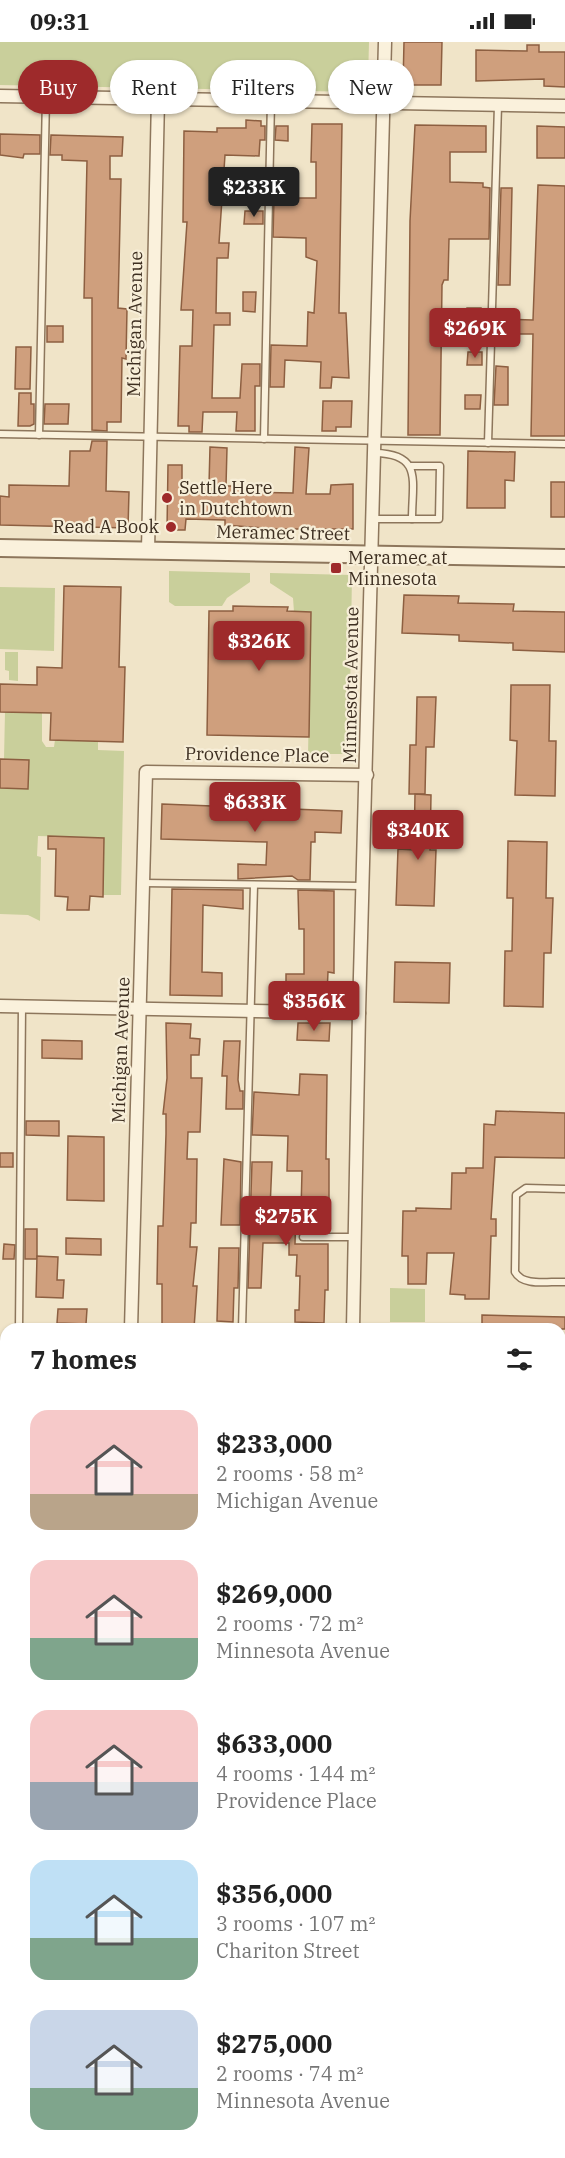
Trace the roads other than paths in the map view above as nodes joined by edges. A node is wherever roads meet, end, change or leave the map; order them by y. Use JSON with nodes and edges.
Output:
{"nodes":[{"id":1,"x":385,"y":42,"type":"edge"},
{"id":2,"x":385,"y":60,"type":"edge"},
{"id":3,"x":0,"y":96,"type":"edge"},
{"id":4,"x":18,"y":96,"type":"edge"},
{"id":5,"x":414,"y":104,"type":"edge"},
{"id":6,"x":498,"y":105,"type":"junction"},
{"id":7,"x":565,"y":106,"type":"edge"},
{"id":8,"x":46,"y":114,"type":"edge"},
{"id":9,"x":158,"y":114,"type":"edge"},
{"id":10,"x":271,"y":114,"type":"edge"},
{"id":11,"x":384,"y":114,"type":"edge"},
{"id":12,"x":0,"y":434,"type":"edge"},
{"id":13,"x":39,"y":435,"type":"junction"},
{"id":14,"x":150,"y":437,"type":"junction"},
{"id":15,"x":264,"y":439,"type":"junction"},
{"id":16,"x":488,"y":443,"type":"junction"},
{"id":17,"x":565,"y":444,"type":"edge"},
{"id":18,"x":375,"y":448,"type":"junction"},
{"id":19,"x":411,"y":466,"type":"junction"},
{"id":20,"x":373,"y":519,"type":"junction"},
{"id":21,"x":412,"y":519,"type":"junction"},
{"id":22,"x":0,"y":548,"type":"edge"},
{"id":23,"x":148,"y":550,"type":"junction"},
{"id":24,"x":371,"y":554,"type":"junction"},
{"id":25,"x":565,"y":558,"type":"edge"},
{"id":26,"x":146,"y":772,"type":"joint"},
{"id":27,"x":367,"y":775,"type":"junction"},
{"id":28,"x":143,"y":883,"type":"junction"},
{"id":29,"x":254,"y":885,"type":"junction"},
{"id":30,"x":364,"y":886,"type":"junction"},
{"id":31,"x":0,"y":1006,"type":"edge"},
{"id":32,"x":22,"y":1007,"type":"junction"},
{"id":33,"x":140,"y":1010,"type":"junction"},
{"id":34,"x":251,"y":1010,"type":"junction"},
{"id":35,"x":359,"y":1013,"type":"junction"},
{"id":36,"x":565,"y":1189,"type":"edge"},
{"id":37,"x":303,"y":1237,"type":"dead end"},
{"id":38,"x":355,"y":1237,"type":"junction"},
{"id":39,"x":565,"y":1282,"type":"edge"},
{"id":40,"x":19,"y":1323,"type":"edge"},
{"id":41,"x":131,"y":1323,"type":"edge"},
{"id":42,"x":242,"y":1323,"type":"edge"},
{"id":43,"x":353,"y":1323,"type":"edge"}],
"edges":[{"from":1,"to":2,"type":"street","name":"Minnesota Avenue"},
{"from":3,"to":4,"type":"street"},
{"from":5,"to":6,"type":"street"},
{"from":6,"to":7,"type":"street"},
{"from":6,"to":16,"type":"lane"},
{"from":8,"to":13,"type":"lane"},
{"from":9,"to":14,"type":"street","name":"Michigan Avenue"},
{"from":10,"to":15,"type":"lane"},
{"from":11,"to":18,"type":"street","name":"Minnesota Avenue"},
{"from":12,"to":13,"type":"lane"},
{"from":13,"to":14,"type":"lane"},
{"from":14,"to":15,"type":"lane"},
{"from":14,"to":23,"type":"street","name":"Michigan Avenue"},
{"from":15,"to":18,"type":"lane"},
{"from":16,"to":17,"type":"lane"},
{"from":16,"to":18,"type":"lane"},
{"from":18,"to":19,"type":"lane"},
{"from":18,"to":20,"type":"street","name":"Minnesota Avenue"},
{"from":19,"to":21,"type":"lane"},
{"from":19,"to":21,"type":"lane"},
{"from":20,"to":21,"type":"lane"},
{"from":20,"to":24,"type":"street","name":"Minnesota Avenue"},
{"from":22,"to":23,"type":"street","name":"Meramec Street"},
{"from":23,"to":24,"type":"street","name":"Meramec Street"},
{"from":24,"to":25,"type":"street","name":"Meramec Street"},
{"from":24,"to":27,"type":"street","name":"Minnesota Avenue"},
{"from":26,"to":27,"type":"street","name":"Providence Place"},
{"from":26,"to":28,"type":"street","name":"Michigan Avenue"},
{"from":27,"to":30,"type":"street","name":"Minnesota Avenue"},
{"from":28,"to":29,"type":"lane"},
{"from":28,"to":33,"type":"street","name":"Michigan Avenue"},
{"from":29,"to":30,"type":"lane"},
{"from":29,"to":34,"type":"lane"},
{"from":30,"to":35,"type":"street","name":"Minnesota Avenue"},
{"from":31,"to":32,"type":"street"},
{"from":32,"to":33,"type":"street"},
{"from":32,"to":40,"type":"lane"},
{"from":33,"to":34,"type":"street"},
{"from":33,"to":41,"type":"street","name":"Michigan Avenue"},
{"from":34,"to":35,"type":"street"},
{"from":34,"to":42,"type":"lane"},
{"from":35,"to":38,"type":"street","name":"Minnesota Avenue"},
{"from":36,"to":39,"type":"lane"},
{"from":37,"to":38,"type":"lane"},
{"from":38,"to":43,"type":"street","name":"Minnesota Avenue"}]}
